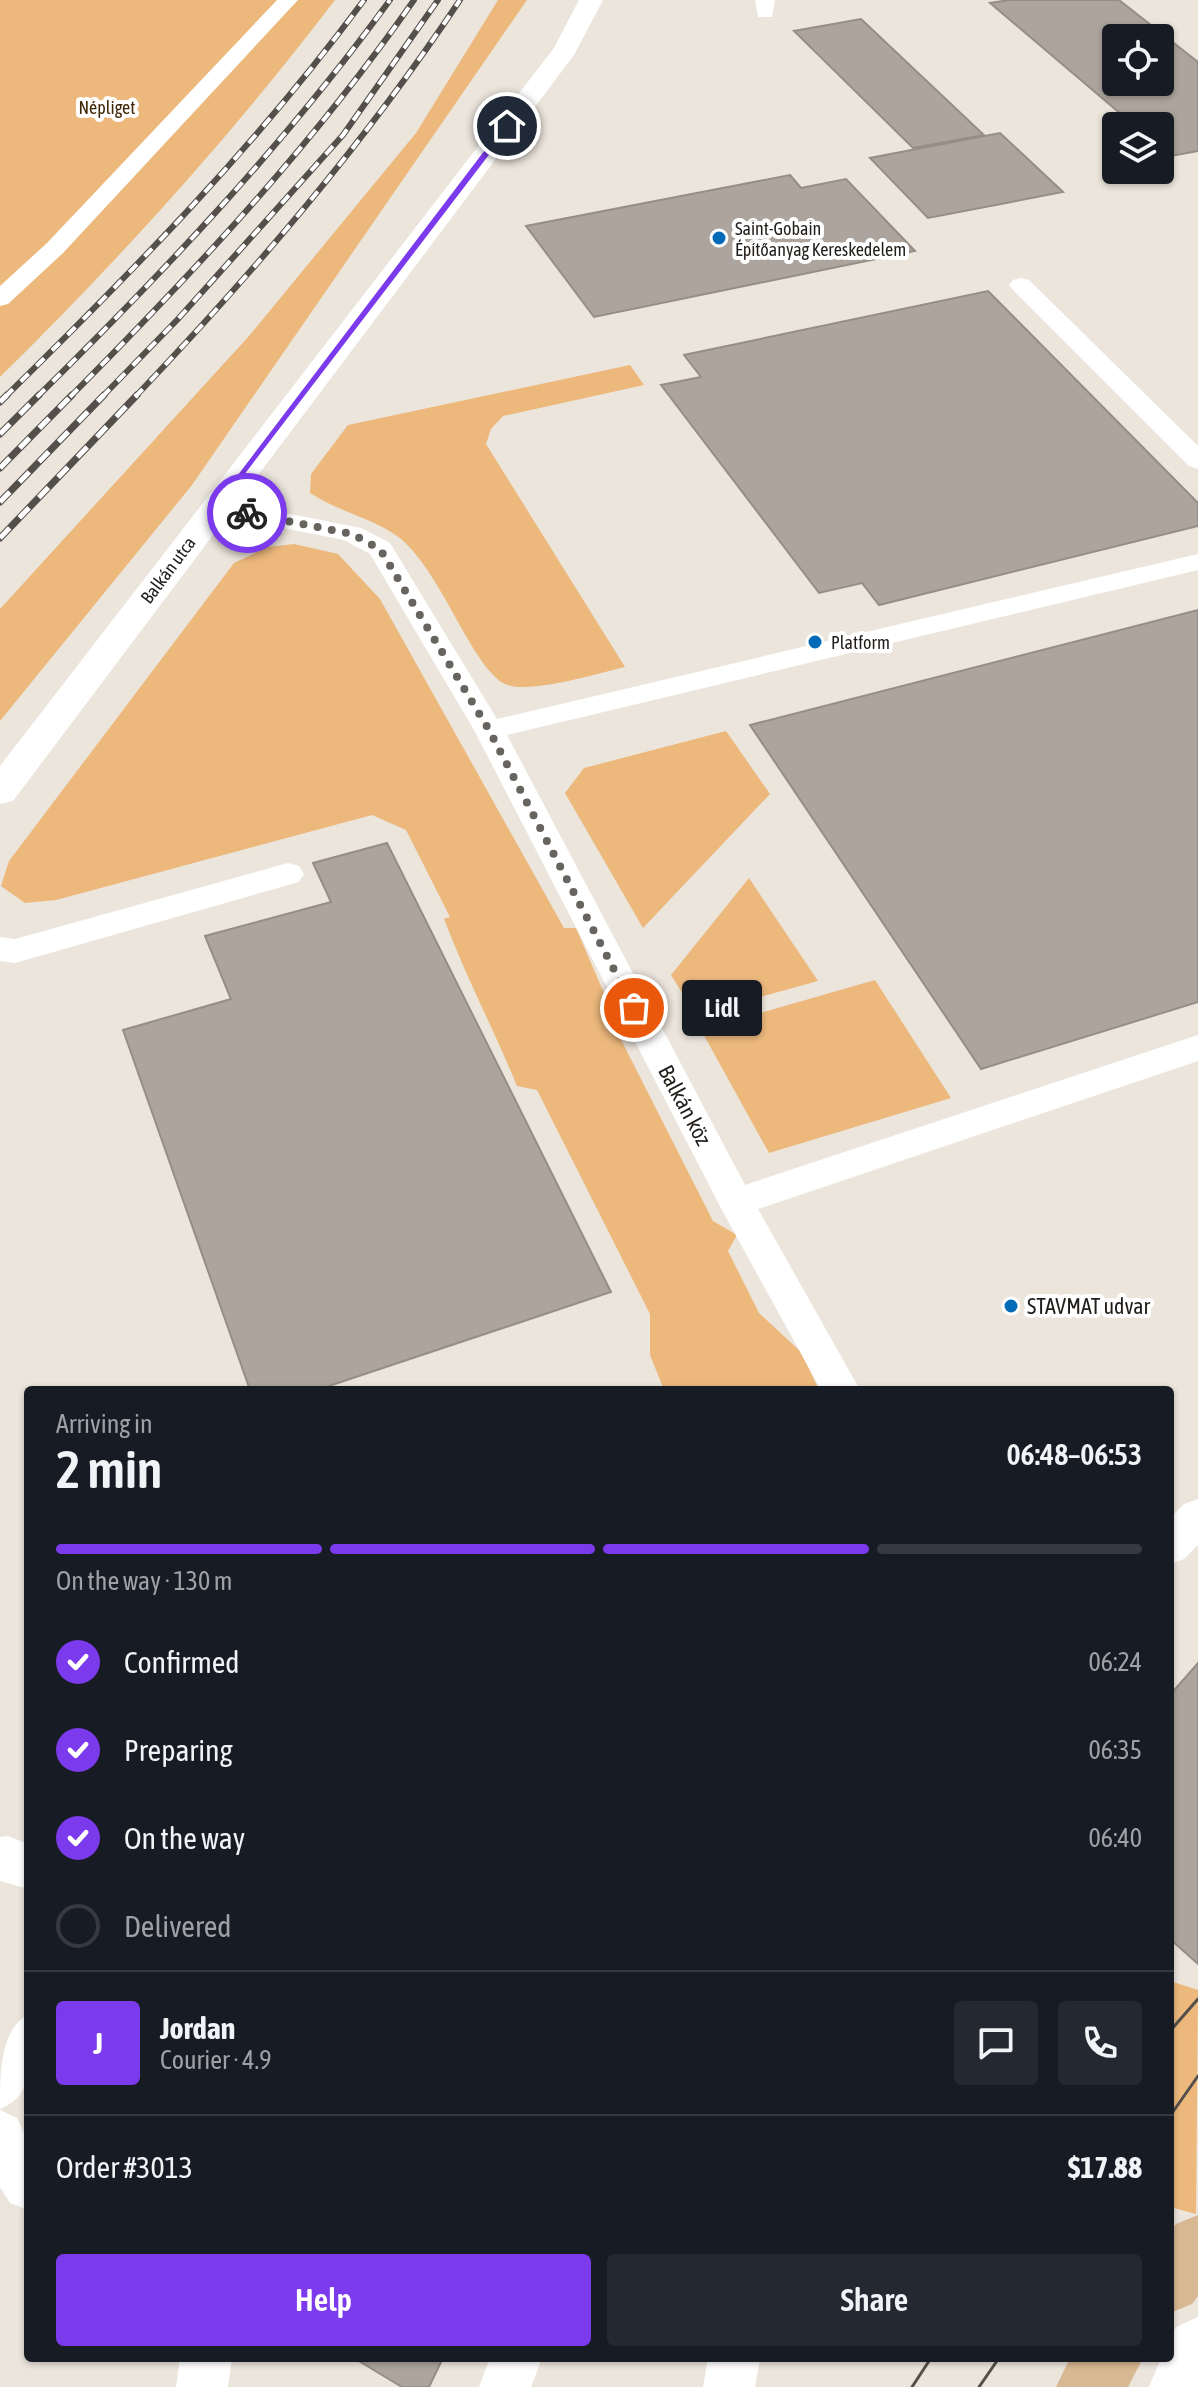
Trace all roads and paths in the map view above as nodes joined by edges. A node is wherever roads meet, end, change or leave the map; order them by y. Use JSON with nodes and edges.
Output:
{"nodes":[{"id":1,"x":288,"y":0,"type":"edge"},
{"id":2,"x":591,"y":0,"type":"edge"},
{"id":3,"x":1021,"y":285,"type":"dead end"},
{"id":4,"x":0,"y":299,"type":"edge"},
{"id":5,"x":1198,"y":461,"type":"edge"},
{"id":6,"x":215,"y":507,"type":"junction"},
{"id":7,"x":1198,"y":562,"type":"edge"},
{"id":8,"x":489,"y":730,"type":"junction"},
{"id":9,"x":0,"y":792,"type":"edge"},
{"id":10,"x":288,"y":874,"type":"dead end"},
{"id":11,"x":8,"y":950,"type":"edge"},
{"id":12,"x":1198,"y":1048,"type":"edge"},
{"id":13,"x":736,"y":1202,"type":"junction"},
{"id":14,"x":839,"y":1386,"type":"edge"},
{"id":15,"x":1198,"y":1517,"type":"edge"},
{"id":16,"x":1174,"y":1542,"type":"edge"},
{"id":17,"x":0,"y":1859,"type":"edge"},
{"id":18,"x":24,"y":1865,"type":"edge"},
{"id":19,"x":24,"y":2045,"type":"edge"},
{"id":20,"x":0,"y":2085,"type":"edge"},
{"id":21,"x":0,"y":2135,"type":"edge"},
{"id":22,"x":24,"y":2179,"type":"edge"},
{"id":23,"x":1198,"y":2246,"type":"edge"},
{"id":24,"x":1174,"y":2277,"type":"edge"},
{"id":25,"x":1198,"y":2349,"type":"edge"},
{"id":26,"x":205,"y":2362,"type":"edge"},
{"id":27,"x":514,"y":2362,"type":"edge"},
{"id":28,"x":733,"y":2362,"type":"edge"},
{"id":29,"x":1108,"y":2362,"type":"edge"},
{"id":30,"x":202,"y":2387,"type":"edge"},
{"id":31,"x":505,"y":2387,"type":"edge"},
{"id":32,"x":729,"y":2387,"type":"edge"},
{"id":33,"x":1088,"y":2387,"type":"edge"},
{"id":34,"x":1181,"y":2387,"type":"edge"}],
"edges":[{"from":1,"to":4,"type":"lane"},
{"from":2,"to":6,"type":"street","name":"Balkán utca"},
{"from":3,"to":5,"type":"lane"},
{"from":6,"to":8,"type":"lane","name":"Balkán köz"},
{"from":6,"to":9,"type":"street","name":"Balkán utca"},
{"from":7,"to":8,"type":"lane"},
{"from":8,"to":13,"type":"lane","name":"Balkán köz"},
{"from":10,"to":11,"type":"lane"},
{"from":12,"to":13,"type":"lane"},
{"from":13,"to":14,"type":"lane","name":"Balkán köz"},
{"from":15,"to":16,"type":"lane"},
{"from":17,"to":18,"type":"lane"},
{"from":19,"to":20,"type":"lane"},
{"from":21,"to":22,"type":"lane"},
{"from":23,"to":24,"type":"main road"},
{"from":25,"to":34,"type":"street"},
{"from":26,"to":30,"type":"lane"},
{"from":27,"to":31,"type":"lane"},
{"from":28,"to":32,"type":"lane"},
{"from":29,"to":33,"type":"main road"}]}
